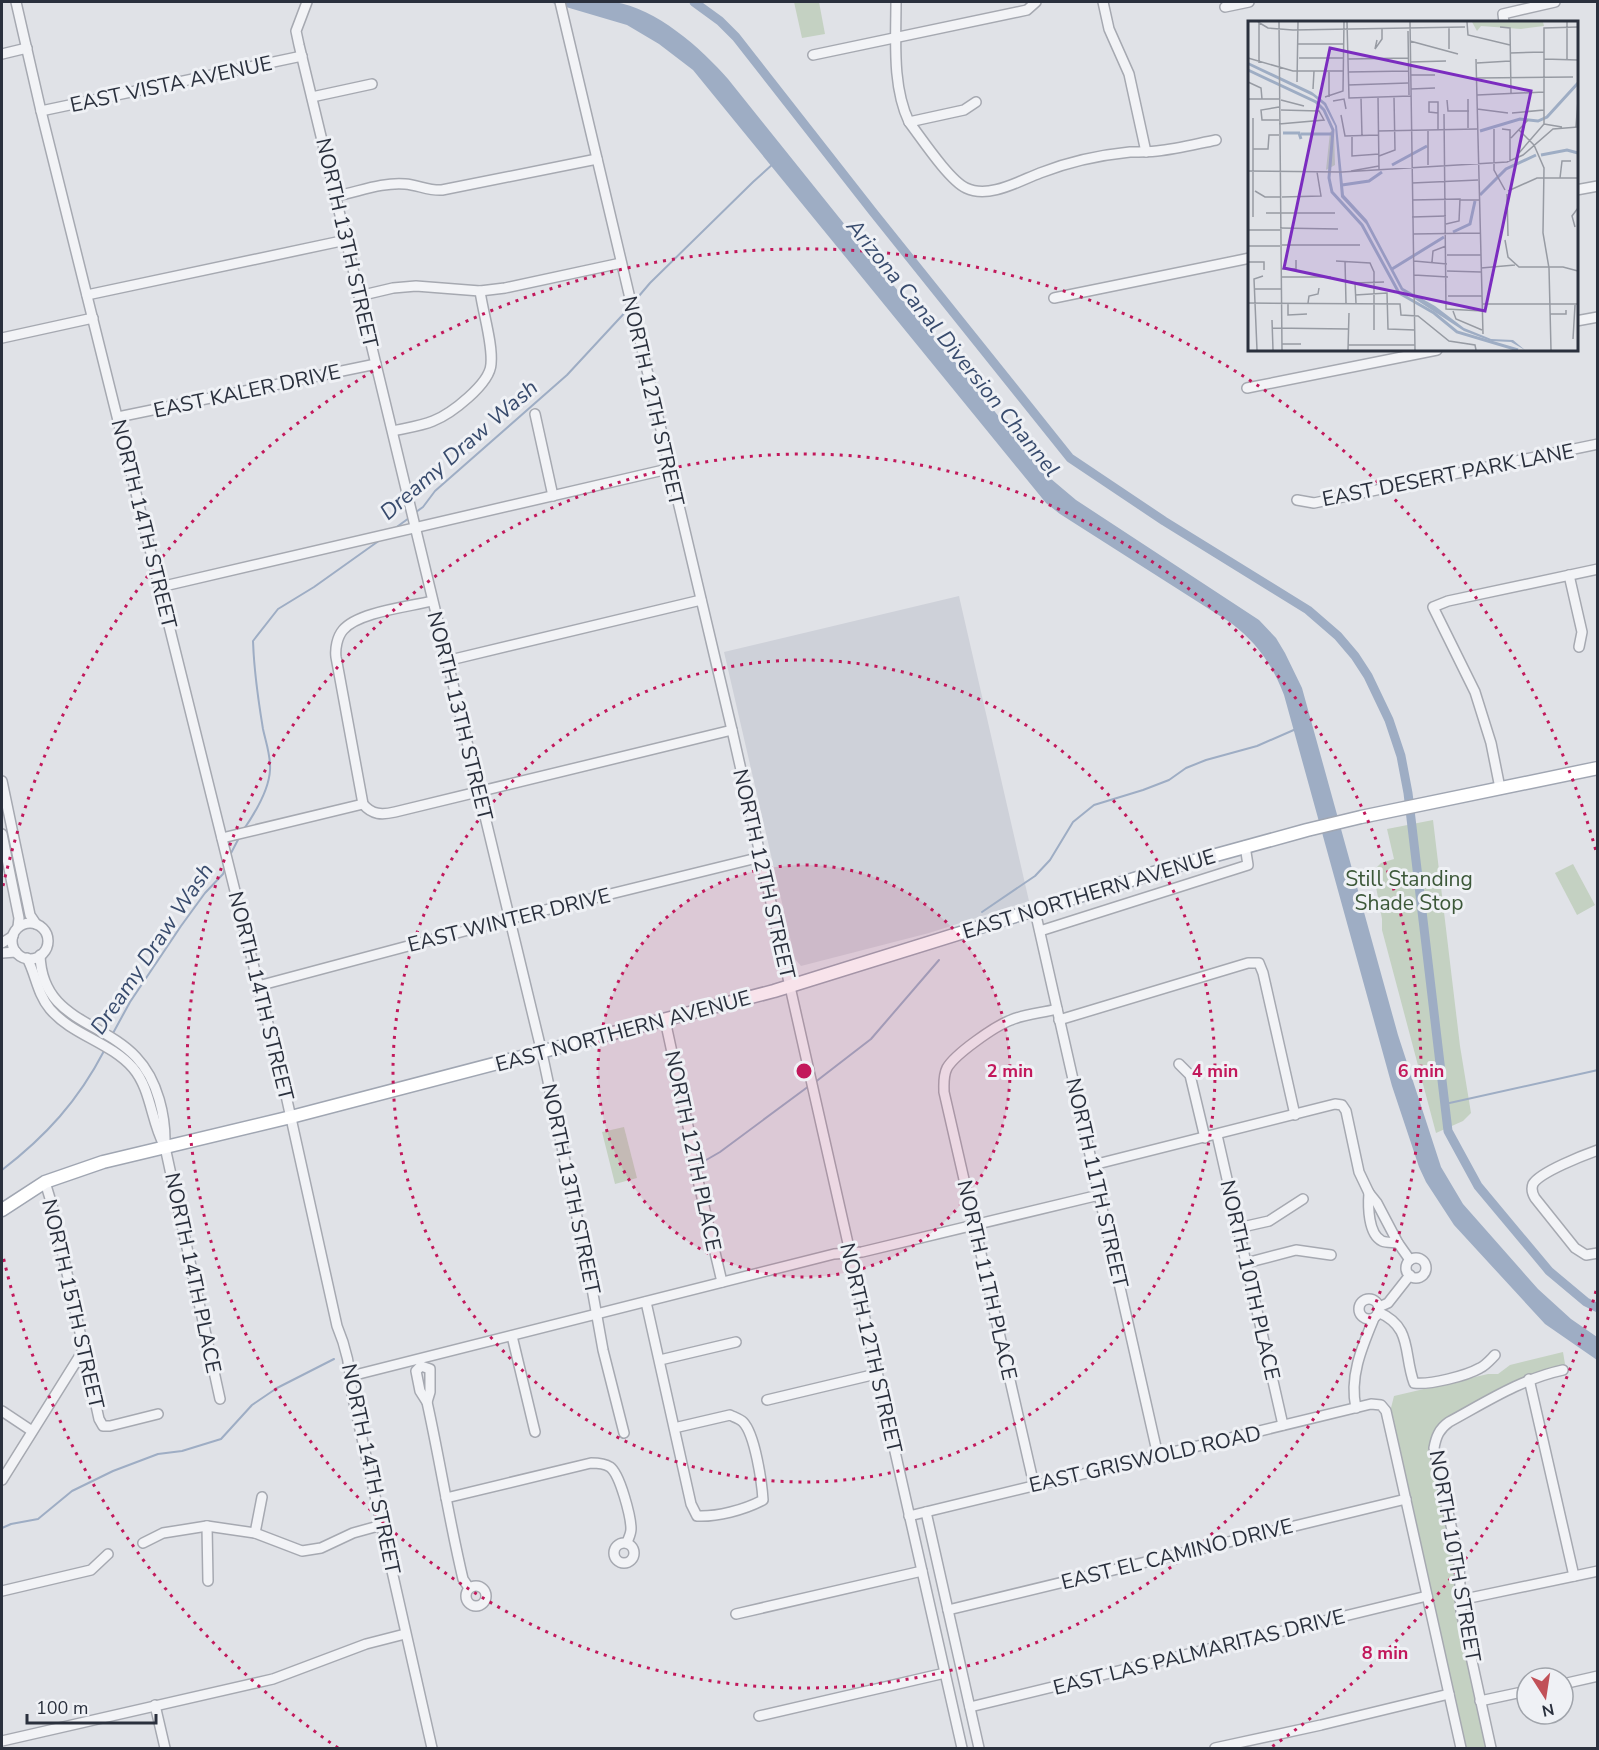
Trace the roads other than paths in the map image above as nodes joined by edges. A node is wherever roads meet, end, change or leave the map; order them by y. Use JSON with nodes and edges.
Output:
{"nodes":[{"id":1,"x":16,"y":2,"type":"edge"},
{"id":2,"x":307,"y":2,"type":"edge"},
{"id":3,"x":896,"y":2,"type":"edge"},
{"id":4,"x":1036,"y":2,"type":"edge"},
{"id":5,"x":1103,"y":2,"type":"edge"},
{"id":6,"x":1249,"y":2,"type":"edge"},
{"id":7,"x":1555,"y":2,"type":"edge"},
{"id":8,"x":561,"y":6,"type":"edge"},
{"id":9,"x":1226,"y":7,"type":"dead end"},
{"id":10,"x":1504,"y":18,"type":"edge"},
{"id":11,"x":896,"y":38,"type":"junction"},
{"id":12,"x":27,"y":48,"type":"junction"},
{"id":13,"x":2,"y":54,"type":"edge"},
{"id":14,"x":813,"y":55,"type":"dead end"},
{"id":15,"x":302,"y":56,"type":"junction"},
{"id":16,"x":372,"y":84,"type":"dead end"},
{"id":17,"x":312,"y":97,"type":"junction"},
{"id":18,"x":976,"y":102,"type":"dead end"},
{"id":19,"x":41,"y":111,"type":"junction"},
{"id":20,"x":909,"y":122,"type":"junction"},
{"id":21,"x":1215,"y":140,"type":"dead end"},
{"id":22,"x":1146,"y":152,"type":"junction"},
{"id":23,"x":597,"y":159,"type":"junction"},
{"id":24,"x":1598,"y":186,"type":"edge"},
{"id":25,"x":1578,"y":190,"type":"edge"},
{"id":26,"x":336,"y":196,"type":"junction"},
{"id":27,"x":346,"y":240,"type":"junction"},
{"id":28,"x":1248,"y":258,"type":"edge"},
{"id":29,"x":621,"y":263,"type":"junction"},
{"id":30,"x":480,"y":291,"type":"junction"},
{"id":31,"x":87,"y":295,"type":"junction"},
{"id":32,"x":359,"y":296,"type":"junction"},
{"id":33,"x":1054,"y":298,"type":"dead end"},
{"id":34,"x":1598,"y":317,"type":"edge"},
{"id":35,"x":93,"y":318,"type":"junction"},
{"id":36,"x":1578,"y":321,"type":"edge"},
{"id":37,"x":2,"y":338,"type":"edge"},
{"id":38,"x":1432,"y":351,"type":"edge"},
{"id":39,"x":376,"y":364,"type":"junction"},
{"id":40,"x":1247,"y":388,"type":"dead end"},
{"id":41,"x":535,"y":414,"type":"dead end"},
{"id":42,"x":117,"y":417,"type":"junction"},
{"id":43,"x":393,"y":431,"type":"junction"},
{"id":44,"x":1598,"y":444,"type":"edge"},
{"id":45,"x":669,"y":469,"type":"junction"},
{"id":46,"x":553,"y":496,"type":"junction"},
{"id":47,"x":1298,"y":500,"type":"dead end"},
{"id":48,"x":415,"y":529,"type":"junction"},
{"id":49,"x":1598,"y":569,"type":"edge"},
{"id":50,"x":1569,"y":575,"type":"junction"},
{"id":51,"x":160,"y":587,"type":"junction"},
{"id":52,"x":701,"y":600,"type":"junction"},
{"id":53,"x":432,"y":601,"type":"junction"},
{"id":54,"x":1579,"y":647,"type":"dead end"},
{"id":55,"x":446,"y":661,"type":"junction"},
{"id":56,"x":732,"y":730,"type":"junction"},
{"id":57,"x":1598,"y":768,"type":"edge"},
{"id":58,"x":2,"y":780,"type":"edge"},
{"id":59,"x":1500,"y":788,"type":"junction"},
{"id":60,"x":478,"y":793,"type":"junction"},
{"id":61,"x":366,"y":808,"type":"junction"},
{"id":62,"x":2,"y":834,"type":"edge"},
{"id":63,"x":222,"y":838,"type":"junction"},
{"id":64,"x":1245,"y":846,"type":"junction"},
{"id":65,"x":760,"y":856,"type":"junction"},
{"id":66,"x":1035,"y":911,"type":"junction"},
{"id":67,"x":509,"y":920,"type":"junction"},
{"id":68,"x":36,"y":924,"type":"junction"},
{"id":69,"x":18,"y":927,"type":"junction"},
{"id":70,"x":1041,"y":931,"type":"junction"},
{"id":71,"x":13,"y":936,"type":"junction"},
{"id":72,"x":2,"y":943,"type":"edge"},
{"id":73,"x":16,"y":952,"type":"junction"},
{"id":74,"x":2,"y":953,"type":"edge"},
{"id":75,"x":40,"y":955,"type":"junction"},
{"id":76,"x":27,"y":958,"type":"junction"},
{"id":77,"x":258,"y":986,"type":"junction"},
{"id":78,"x":790,"y":986,"type":"junction"},
{"id":79,"x":1057,"y":1009,"type":"junction"},
{"id":80,"x":665,"y":1020,"type":"junction"},
{"id":81,"x":1059,"y":1020,"type":"junction"},
{"id":82,"x":542,"y":1053,"type":"junction"},
{"id":83,"x":1179,"y":1064,"type":"dead end"},
{"id":84,"x":1294,"y":1115,"type":"junction"},
{"id":85,"x":291,"y":1117,"type":"junction"},
{"id":86,"x":1217,"y":1135,"type":"junction"},
{"id":87,"x":1205,"y":1138,"type":"junction"},
{"id":88,"x":165,"y":1147,"type":"junction"},
{"id":89,"x":1598,"y":1149,"type":"edge"},
{"id":90,"x":1093,"y":1165,"type":"junction"},
{"id":91,"x":45,"y":1182,"type":"junction"},
{"id":92,"x":1369,"y":1193,"type":"junction"},
{"id":93,"x":1099,"y":1195,"type":"junction"},
{"id":94,"x":1303,"y":1199,"type":"dead end"},
{"id":95,"x":2,"y":1210,"type":"edge"},
{"id":96,"x":975,"y":1225,"type":"junction"},
{"id":97,"x":1238,"y":1228,"type":"junction"},
{"id":98,"x":1398,"y":1243,"type":"junction"},
{"id":99,"x":849,"y":1252,"type":"junction"},
{"id":100,"x":1598,"y":1253,"type":"edge"},
{"id":101,"x":1331,"y":1255,"type":"dead end"},
{"id":102,"x":1410,"y":1260,"type":"junction"},
{"id":103,"x":1246,"y":1263,"type":"junction"},
{"id":104,"x":1410,"y":1275,"type":"junction"},
{"id":105,"x":722,"y":1282,"type":"junction"},
{"id":106,"x":646,"y":1302,"type":"junction"},
{"id":107,"x":1377,"y":1312,"type":"junction"},
{"id":108,"x":597,"y":1314,"type":"junction"},
{"id":109,"x":512,"y":1335,"type":"junction"},
{"id":110,"x":736,"y":1342,"type":"dead end"},
{"id":111,"x":84,"y":1348,"type":"junction"},
{"id":112,"x":1495,"y":1355,"type":"dead end"},
{"id":113,"x":660,"y":1360,"type":"junction"},
{"id":114,"x":421,"y":1362,"type":"junction"},
{"id":115,"x":1563,"y":1370,"type":"dead end"},
{"id":116,"x":876,"y":1374,"type":"junction"},
{"id":117,"x":351,"y":1376,"type":"junction"},
{"id":118,"x":1529,"y":1379,"type":"junction"},
{"id":119,"x":220,"y":1399,"type":"dead end"},
{"id":120,"x":767,"y":1400,"type":"dead end"},
{"id":121,"x":1381,"y":1405,"type":"joint"},
{"id":122,"x":1356,"y":1408,"type":"junction"},
{"id":123,"x":2,"y":1411,"type":"edge"},
{"id":124,"x":158,"y":1414,"type":"dead end"},
{"id":125,"x":1283,"y":1425,"type":"junction"},
{"id":126,"x":674,"y":1428,"type":"junction"},
{"id":127,"x":32,"y":1431,"type":"junction"},
{"id":128,"x":535,"y":1432,"type":"dead end"},
{"id":129,"x":624,"y":1433,"type":"dead end"},
{"id":130,"x":1158,"y":1456,"type":"junction"},
{"id":131,"x":2,"y":1480,"type":"edge"},
{"id":132,"x":1034,"y":1485,"type":"junction"},
{"id":133,"x":262,"y":1497,"type":"dead end"},
{"id":134,"x":446,"y":1498,"type":"junction"},
{"id":135,"x":1406,"y":1499,"type":"junction"},
{"id":136,"x":926,"y":1512,"type":"junction"},
{"id":137,"x":909,"y":1516,"type":"junction"},
{"id":138,"x":382,"y":1525,"type":"junction"},
{"id":139,"x":207,"y":1526,"type":"junction"},
{"id":140,"x":255,"y":1533,"type":"junction"},
{"id":141,"x":142,"y":1543,"type":"dead end"},
{"id":142,"x":627,"y":1543,"type":"dead end"},
{"id":143,"x":108,"y":1554,"type":"dead end"},
{"id":144,"x":922,"y":1571,"type":"junction"},
{"id":145,"x":1598,"y":1571,"type":"edge"},
{"id":146,"x":1574,"y":1576,"type":"junction"},
{"id":147,"x":208,"y":1581,"type":"dead end"},
{"id":148,"x":470,"y":1588,"type":"dead end"},
{"id":149,"x":2,"y":1591,"type":"edge"},
{"id":150,"x":1427,"y":1596,"type":"junction"},
{"id":151,"x":1460,"y":1600,"type":"junction"},
{"id":152,"x":948,"y":1610,"type":"junction"},
{"id":153,"x":736,"y":1614,"type":"dead end"},
{"id":154,"x":405,"y":1634,"type":"junction"},
{"id":155,"x":945,"y":1673,"type":"junction"},
{"id":156,"x":1598,"y":1677,"type":"edge"},
{"id":157,"x":1575,"y":1682,"type":"edge"},
{"id":158,"x":1449,"y":1694,"type":"junction"},
{"id":159,"x":1515,"y":1694,"type":"edge"},
{"id":160,"x":1480,"y":1701,"type":"junction"},
{"id":161,"x":155,"y":1705,"type":"junction"},
{"id":162,"x":970,"y":1707,"type":"junction"},
{"id":163,"x":759,"y":1716,"type":"dead end"},
{"id":164,"x":2,"y":1742,"type":"edge"},
{"id":165,"x":165,"y":1749,"type":"edge"},
{"id":166,"x":432,"y":1749,"type":"edge"},
{"id":167,"x":962,"y":1749,"type":"edge"},
{"id":168,"x":979,"y":1749,"type":"edge"},
{"id":169,"x":1215,"y":1749,"type":"edge"},
{"id":170,"x":1461,"y":1749,"type":"edge"},
{"id":171,"x":1491,"y":1749,"type":"edge"}],
"edges":[{"from":1,"to":12,"type":"street","name":"NORTH 14TH STREET"},
{"from":2,"to":15,"type":"street","name":"NORTH 13TH STREET"},
{"from":3,"to":11,"type":"street"},
{"from":4,"to":11,"type":"street"},
{"from":5,"to":22,"type":"street"},
{"from":6,"to":9,"type":"street"},
{"from":7,"to":10,"type":"street"},
{"from":8,"to":23,"type":"street","name":"NORTH 12TH STREET"},
{"from":11,"to":14,"type":"street"},
{"from":11,"to":20,"type":"street"},
{"from":12,"to":13,"type":"street"},
{"from":12,"to":19,"type":"street","name":"NORTH 14TH STREET"},
{"from":15,"to":17,"type":"street","name":"NORTH 13TH STREET"},
{"from":15,"to":19,"type":"street","name":"EAST VISTA AVENUE"},
{"from":16,"to":17,"type":"street"},
{"from":17,"to":26,"type":"street","name":"NORTH 13TH STREET"},
{"from":18,"to":20,"type":"street"},
{"from":19,"to":31,"type":"street","name":"NORTH 14TH STREET"},
{"from":20,"to":22,"type":"street"},
{"from":21,"to":22,"type":"street"},
{"from":23,"to":26,"type":"street"},
{"from":23,"to":29,"type":"street","name":"NORTH 12TH STREET"},
{"from":24,"to":25,"type":"street"},
{"from":26,"to":27,"type":"street","name":"NORTH 13TH STREET"},
{"from":27,"to":31,"type":"street"},
{"from":27,"to":32,"type":"street","name":"NORTH 13TH STREET"},
{"from":28,"to":33,"type":"street"},
{"from":29,"to":30,"type":"street"},
{"from":29,"to":45,"type":"street","name":"NORTH 12TH STREET"},
{"from":30,"to":32,"type":"street"},
{"from":30,"to":43,"type":"street"},
{"from":31,"to":35,"type":"street","name":"NORTH 14TH STREET"},
{"from":32,"to":39,"type":"street","name":"NORTH 13TH STREET"},
{"from":34,"to":36,"type":"street"},
{"from":35,"to":37,"type":"street"},
{"from":35,"to":42,"type":"street","name":"NORTH 14TH STREET"},
{"from":38,"to":40,"type":"street"},
{"from":39,"to":42,"type":"street","name":"EAST KALER DRIVE"},
{"from":39,"to":43,"type":"street","name":"NORTH 13TH STREET"},
{"from":41,"to":46,"type":"street"},
{"from":42,"to":51,"type":"street","name":"NORTH 14TH STREET"},
{"from":43,"to":48,"type":"street","name":"NORTH 13TH STREET"},
{"from":44,"to":47,"type":"street","name":"EAST DESERT PARK LANE"},
{"from":45,"to":46,"type":"street"},
{"from":45,"to":52,"type":"street","name":"NORTH 12TH STREET"},
{"from":46,"to":48,"type":"street"},
{"from":48,"to":51,"type":"street"},
{"from":48,"to":53,"type":"street","name":"NORTH 13TH STREET"},
{"from":49,"to":50,"type":"street"},
{"from":50,"to":54,"type":"street"},
{"from":50,"to":59,"type":"street"},
{"from":51,"to":63,"type":"street","name":"NORTH 14TH STREET"},
{"from":52,"to":55,"type":"street"},
{"from":52,"to":56,"type":"street","name":"NORTH 12TH STREET"},
{"from":53,"to":55,"type":"street","name":"NORTH 13TH STREET"},
{"from":53,"to":61,"type":"street"},
{"from":55,"to":60,"type":"street","name":"NORTH 13TH STREET"},
{"from":56,"to":60,"type":"street"},
{"from":56,"to":65,"type":"street","name":"NORTH 12TH STREET"},
{"from":57,"to":59,"type":"main road","name":"EAST NORTHERN AVENUE"},
{"from":58,"to":68,"type":"street","name":"NORTH 14TH PLACE"},
{"from":59,"to":64,"type":"main road","name":"EAST NORTHERN AVENUE"},
{"from":60,"to":61,"type":"street"},
{"from":60,"to":67,"type":"street","name":"NORTH 13TH STREET"},
{"from":61,"to":63,"type":"street"},
{"from":62,"to":69,"type":"street"},
{"from":63,"to":77,"type":"street","name":"NORTH 14TH STREET"},
{"from":64,"to":66,"type":"main road","name":"EAST NORTHERN AVENUE"},
{"from":64,"to":70,"type":"street","name":"EAST NORTHERN AVENUE"},
{"from":65,"to":67,"type":"street","name":"EAST WINTER DRIVE"},
{"from":65,"to":78,"type":"street","name":"NORTH 12TH STREET"},
{"from":66,"to":70,"type":"street","name":"NORTH 11TH STREET"},
{"from":66,"to":78,"type":"main road","name":"EAST NORTHERN AVENUE"},
{"from":67,"to":77,"type":"street","name":"EAST WINTER DRIVE"},
{"from":67,"to":82,"type":"street","name":"NORTH 13TH STREET"},
{"from":68,"to":69,"type":"street"},
{"from":68,"to":75,"type":"street","name":"NORTH 14TH PLACE"},
{"from":69,"to":71,"type":"street"},
{"from":70,"to":79,"type":"street","name":"NORTH 11TH STREET"},
{"from":71,"to":72,"type":"street"},
{"from":71,"to":73,"type":"street"},
{"from":73,"to":74,"type":"street"},
{"from":73,"to":76,"type":"street"},
{"from":75,"to":76,"type":"street"},
{"from":75,"to":88,"type":"street","name":"NORTH 14TH PLACE"},
{"from":76,"to":88,"type":"street","name":"NORTH 14TH PLACE"},
{"from":77,"to":85,"type":"street","name":"NORTH 14TH STREET"},
{"from":78,"to":80,"type":"main road","name":"EAST NORTHERN AVENUE"},
{"from":78,"to":99,"type":"street","name":"NORTH 12TH STREET"},
{"from":79,"to":81,"type":"street","name":"NORTH 11TH STREET"},
{"from":79,"to":96,"type":"street","name":"NORTH 11TH PLACE"},
{"from":80,"to":82,"type":"main road","name":"EAST NORTHERN AVENUE"},
{"from":80,"to":105,"type":"street","name":"NORTH 12TH PLACE"},
{"from":81,"to":84,"type":"street"},
{"from":81,"to":90,"type":"street","name":"NORTH 11TH STREET"},
{"from":82,"to":85,"type":"main road","name":"EAST NORTHERN AVENUE"},
{"from":82,"to":108,"type":"street","name":"NORTH 13TH STREET"},
{"from":83,"to":87,"type":"street"},
{"from":84,"to":86,"type":"street"},
{"from":84,"to":92,"type":"street"},
{"from":85,"to":88,"type":"main road","name":"EAST NORTHERN AVENUE"},
{"from":85,"to":117,"type":"street","name":"NORTH 14TH STREET"},
{"from":86,"to":87,"type":"street"},
{"from":86,"to":97,"type":"street","name":"NORTH 10TH PLACE"},
{"from":87,"to":90,"type":"street"},
{"from":88,"to":91,"type":"main road","name":"EAST NORTHERN AVENUE"},
{"from":88,"to":119,"type":"street","name":"NORTH 14TH PLACE"},
{"from":89,"to":100,"type":"street"},
{"from":90,"to":93,"type":"street","name":"NORTH 11TH STREET"},
{"from":91,"to":95,"type":"main road","name":"EAST NORTHERN AVENUE"},
{"from":91,"to":111,"type":"street","name":"NORTH 15TH STREET"},
{"from":92,"to":98,"type":"street"},
{"from":92,"to":98,"type":"street"},
{"from":93,"to":96,"type":"street"},
{"from":93,"to":130,"type":"street","name":"NORTH 11TH STREET"},
{"from":94,"to":97,"type":"street"},
{"from":96,"to":99,"type":"street"},
{"from":96,"to":132,"type":"street","name":"NORTH 11TH PLACE"},
{"from":97,"to":103,"type":"street","name":"NORTH 10TH PLACE"},
{"from":98,"to":102,"type":"street"},
{"from":99,"to":105,"type":"street"},
{"from":99,"to":116,"type":"street","name":"NORTH 12TH STREET"},
{"from":101,"to":103,"type":"street"},
{"from":102,"to":104,"type":"street"},
{"from":102,"to":104,"type":"street"},
{"from":103,"to":125,"type":"street","name":"NORTH 10TH PLACE"},
{"from":104,"to":107,"type":"street"},
{"from":105,"to":106,"type":"street"},
{"from":106,"to":108,"type":"street"},
{"from":106,"to":113,"type":"street"},
{"from":107,"to":112,"type":"street"},
{"from":107,"to":122,"type":"street"},
{"from":108,"to":109,"type":"street"},
{"from":108,"to":129,"type":"street","name":"NORTH 13TH STREET"},
{"from":109,"to":114,"type":"street"},
{"from":109,"to":128,"type":"street"},
{"from":110,"to":113,"type":"street"},
{"from":111,"to":124,"type":"street","name":"NORTH 15TH STREET"},
{"from":111,"to":127,"type":"street"},
{"from":113,"to":126,"type":"street"},
{"from":114,"to":117,"type":"street"},
{"from":114,"to":134,"type":"street"},
{"from":115,"to":118,"type":"street","name":"NORTH 10TH STREET"},
{"from":116,"to":120,"type":"street"},
{"from":116,"to":137,"type":"street","name":"NORTH 12TH STREET"},
{"from":117,"to":138,"type":"street","name":"NORTH 14TH STREET"},
{"from":118,"to":146,"type":"street"},
{"from":118,"to":151,"type":"street","name":"NORTH 10TH STREET"},
{"from":121,"to":122,"type":"street","name":"EAST GRISWOLD ROAD"},
{"from":121,"to":135,"type":"street","name":"NORTH 10TH STREET"},
{"from":122,"to":125,"type":"street","name":"EAST GRISWOLD ROAD"},
{"from":123,"to":127,"type":"street"},
{"from":125,"to":130,"type":"street","name":"EAST GRISWOLD ROAD"},
{"from":126,"to":126,"type":"street"},
{"from":127,"to":131,"type":"street"},
{"from":130,"to":132,"type":"street","name":"EAST GRISWOLD ROAD"},
{"from":132,"to":136,"type":"street","name":"EAST GRISWOLD ROAD"},
{"from":133,"to":140,"type":"street"},
{"from":134,"to":142,"type":"street"},
{"from":134,"to":148,"type":"street"},
{"from":135,"to":150,"type":"street","name":"NORTH 10TH STREET"},
{"from":135,"to":152,"type":"street","name":"EAST EL CAMINO DRIVE"},
{"from":136,"to":137,"type":"street","name":"EAST GRISWOLD ROAD"},
{"from":136,"to":152,"type":"street"},
{"from":137,"to":144,"type":"street","name":"NORTH 12TH STREET"},
{"from":138,"to":140,"type":"street"},
{"from":138,"to":154,"type":"street","name":"NORTH 14TH STREET"},
{"from":139,"to":140,"type":"street"},
{"from":139,"to":141,"type":"street"},
{"from":139,"to":147,"type":"street"},
{"from":143,"to":149,"type":"street"},
{"from":144,"to":153,"type":"street"},
{"from":144,"to":155,"type":"street","name":"NORTH 12TH STREET"},
{"from":145,"to":146,"type":"street"},
{"from":146,"to":151,"type":"street"},
{"from":150,"to":158,"type":"street","name":"NORTH 10TH STREET"},
{"from":150,"to":162,"type":"street","name":"EAST LAS PALMARITAS DRIVE"},
{"from":151,"to":160,"type":"street","name":"NORTH 10TH STREET"},
{"from":152,"to":162,"type":"street"},
{"from":154,"to":161,"type":"street"},
{"from":154,"to":166,"type":"street","name":"NORTH 14TH STREET"},
{"from":155,"to":163,"type":"street"},
{"from":155,"to":167,"type":"street","name":"NORTH 12TH STREET"},
{"from":156,"to":157,"type":"street"},
{"from":158,"to":169,"type":"street"},
{"from":158,"to":170,"type":"street","name":"NORTH 10TH STREET"},
{"from":159,"to":160,"type":"street"},
{"from":160,"to":171,"type":"street","name":"NORTH 10TH STREET"},
{"from":161,"to":164,"type":"street"},
{"from":161,"to":165,"type":"street"},
{"from":162,"to":168,"type":"street"}]}
